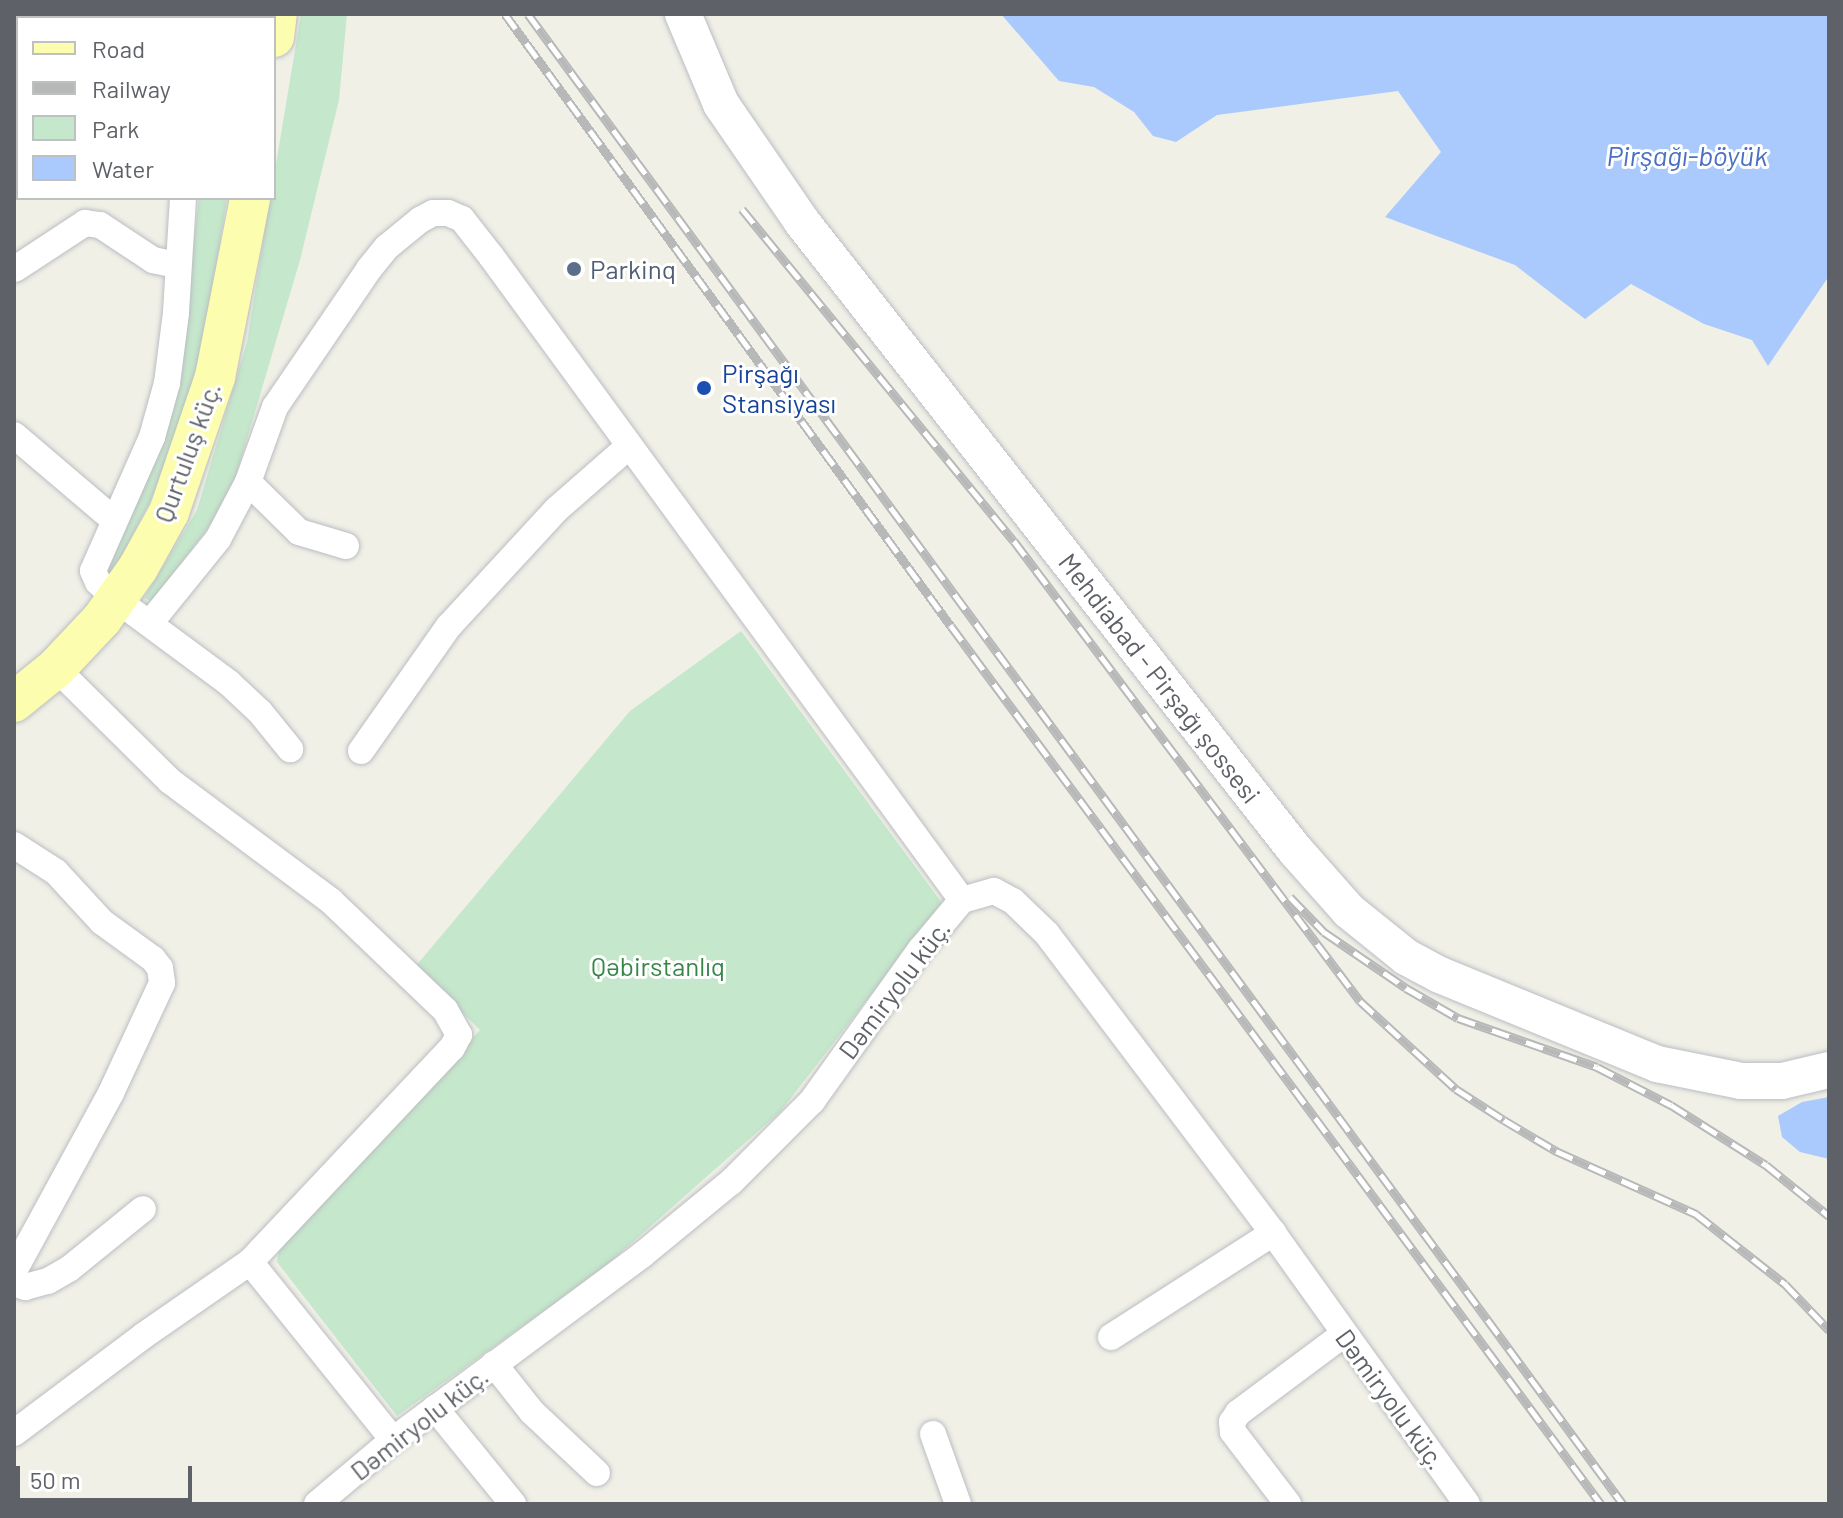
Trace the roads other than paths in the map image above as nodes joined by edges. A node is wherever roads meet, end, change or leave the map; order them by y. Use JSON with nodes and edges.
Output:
{"nodes":[{"id":1,"x":683,"y":14,"type":"edge"},
{"id":2,"x":183,"y":200,"type":"edge"},
{"id":3,"x":250,"y":200,"type":"edge"},
{"id":4,"x":177,"y":265,"type":"junction"},
{"id":5,"x":15,"y":269,"type":"edge"},
{"id":6,"x":14,"y":435,"type":"edge"},
{"id":7,"x":629,"y":446,"type":"junction"},
{"id":8,"x":248,"y":482,"type":"junction"},
{"id":9,"x":114,"y":520,"type":"junction"},
{"id":10,"x":346,"y":546,"type":"dead end"},
{"id":11,"x":117,"y":600,"type":"junction"},
{"id":12,"x":150,"y":623,"type":"junction"},
{"id":13,"x":56,"y":668,"type":"junction"},
{"id":14,"x":14,"y":702,"type":"edge"},
{"id":15,"x":290,"y":749,"type":"dead end"},
{"id":16,"x":361,"y":751,"type":"dead end"},
{"id":17,"x":14,"y":845,"type":"edge"},
{"id":18,"x":962,"y":900,"type":"junction"},
{"id":19,"x":1829,"y":1070,"type":"edge"},
{"id":20,"x":143,"y":1209,"type":"dead end"},
{"id":21,"x":1273,"y":1233,"type":"junction"},
{"id":22,"x":250,"y":1262,"type":"junction"},
{"id":23,"x":14,"y":1271,"type":"edge"},
{"id":24,"x":14,"y":1283,"type":"edge"},
{"id":25,"x":1344,"y":1334,"type":"junction"},
{"id":26,"x":1111,"y":1337,"type":"dead end"},
{"id":27,"x":494,"y":1364,"type":"junction"},
{"id":28,"x":435,"y":1408,"type":"junction"},
{"id":29,"x":14,"y":1433,"type":"edge"},
{"id":30,"x":933,"y":1434,"type":"dead end"},
{"id":31,"x":393,"y":1440,"type":"junction"},
{"id":32,"x":597,"y":1473,"type":"dead end"},
{"id":33,"x":317,"y":1504,"type":"edge"},
{"id":34,"x":513,"y":1504,"type":"edge"},
{"id":35,"x":958,"y":1504,"type":"edge"},
{"id":36,"x":1288,"y":1504,"type":"edge"},
{"id":37,"x":1467,"y":1504,"type":"edge"}],
"edges":[{"from":1,"to":19,"type":"main road","name":"Mehdiabad - Pirşağı şossesi"},
{"from":2,"to":4,"type":"street"},
{"from":3,"to":11,"type":"main road","name":"Qurtuluş küç."},
{"from":4,"to":5,"type":"street"},
{"from":4,"to":9,"type":"street"},
{"from":6,"to":9,"type":"street"},
{"from":7,"to":8,"type":"street"},
{"from":7,"to":16,"type":"street"},
{"from":7,"to":18,"type":"street"},
{"from":8,"to":10,"type":"street"},
{"from":8,"to":12,"type":"street"},
{"from":9,"to":11,"type":"street"},
{"from":11,"to":12,"type":"street"},
{"from":11,"to":13,"type":"main road","name":"Qurtuluş küç."},
{"from":12,"to":15,"type":"street"},
{"from":13,"to":14,"type":"main road","name":"Qurtuluş küç."},
{"from":13,"to":22,"type":"street"},
{"from":17,"to":23,"type":"street"},
{"from":18,"to":21,"type":"street","name":"Dəmiryolu küç."},
{"from":18,"to":27,"type":"street","name":"Dəmiryolu küç."},
{"from":20,"to":24,"type":"street"},
{"from":21,"to":25,"type":"street","name":"Dəmiryolu küç."},
{"from":21,"to":26,"type":"street"},
{"from":22,"to":29,"type":"street"},
{"from":22,"to":31,"type":"street"},
{"from":25,"to":36,"type":"street"},
{"from":25,"to":37,"type":"street","name":"Dəmiryolu küç."},
{"from":27,"to":28,"type":"street","name":"Dəmiryolu küç."},
{"from":27,"to":32,"type":"street"},
{"from":28,"to":31,"type":"street","name":"Dəmiryolu küç."},
{"from":28,"to":34,"type":"street"},
{"from":30,"to":35,"type":"street"},
{"from":31,"to":33,"type":"street","name":"Dəmiryolu küç."}]}
